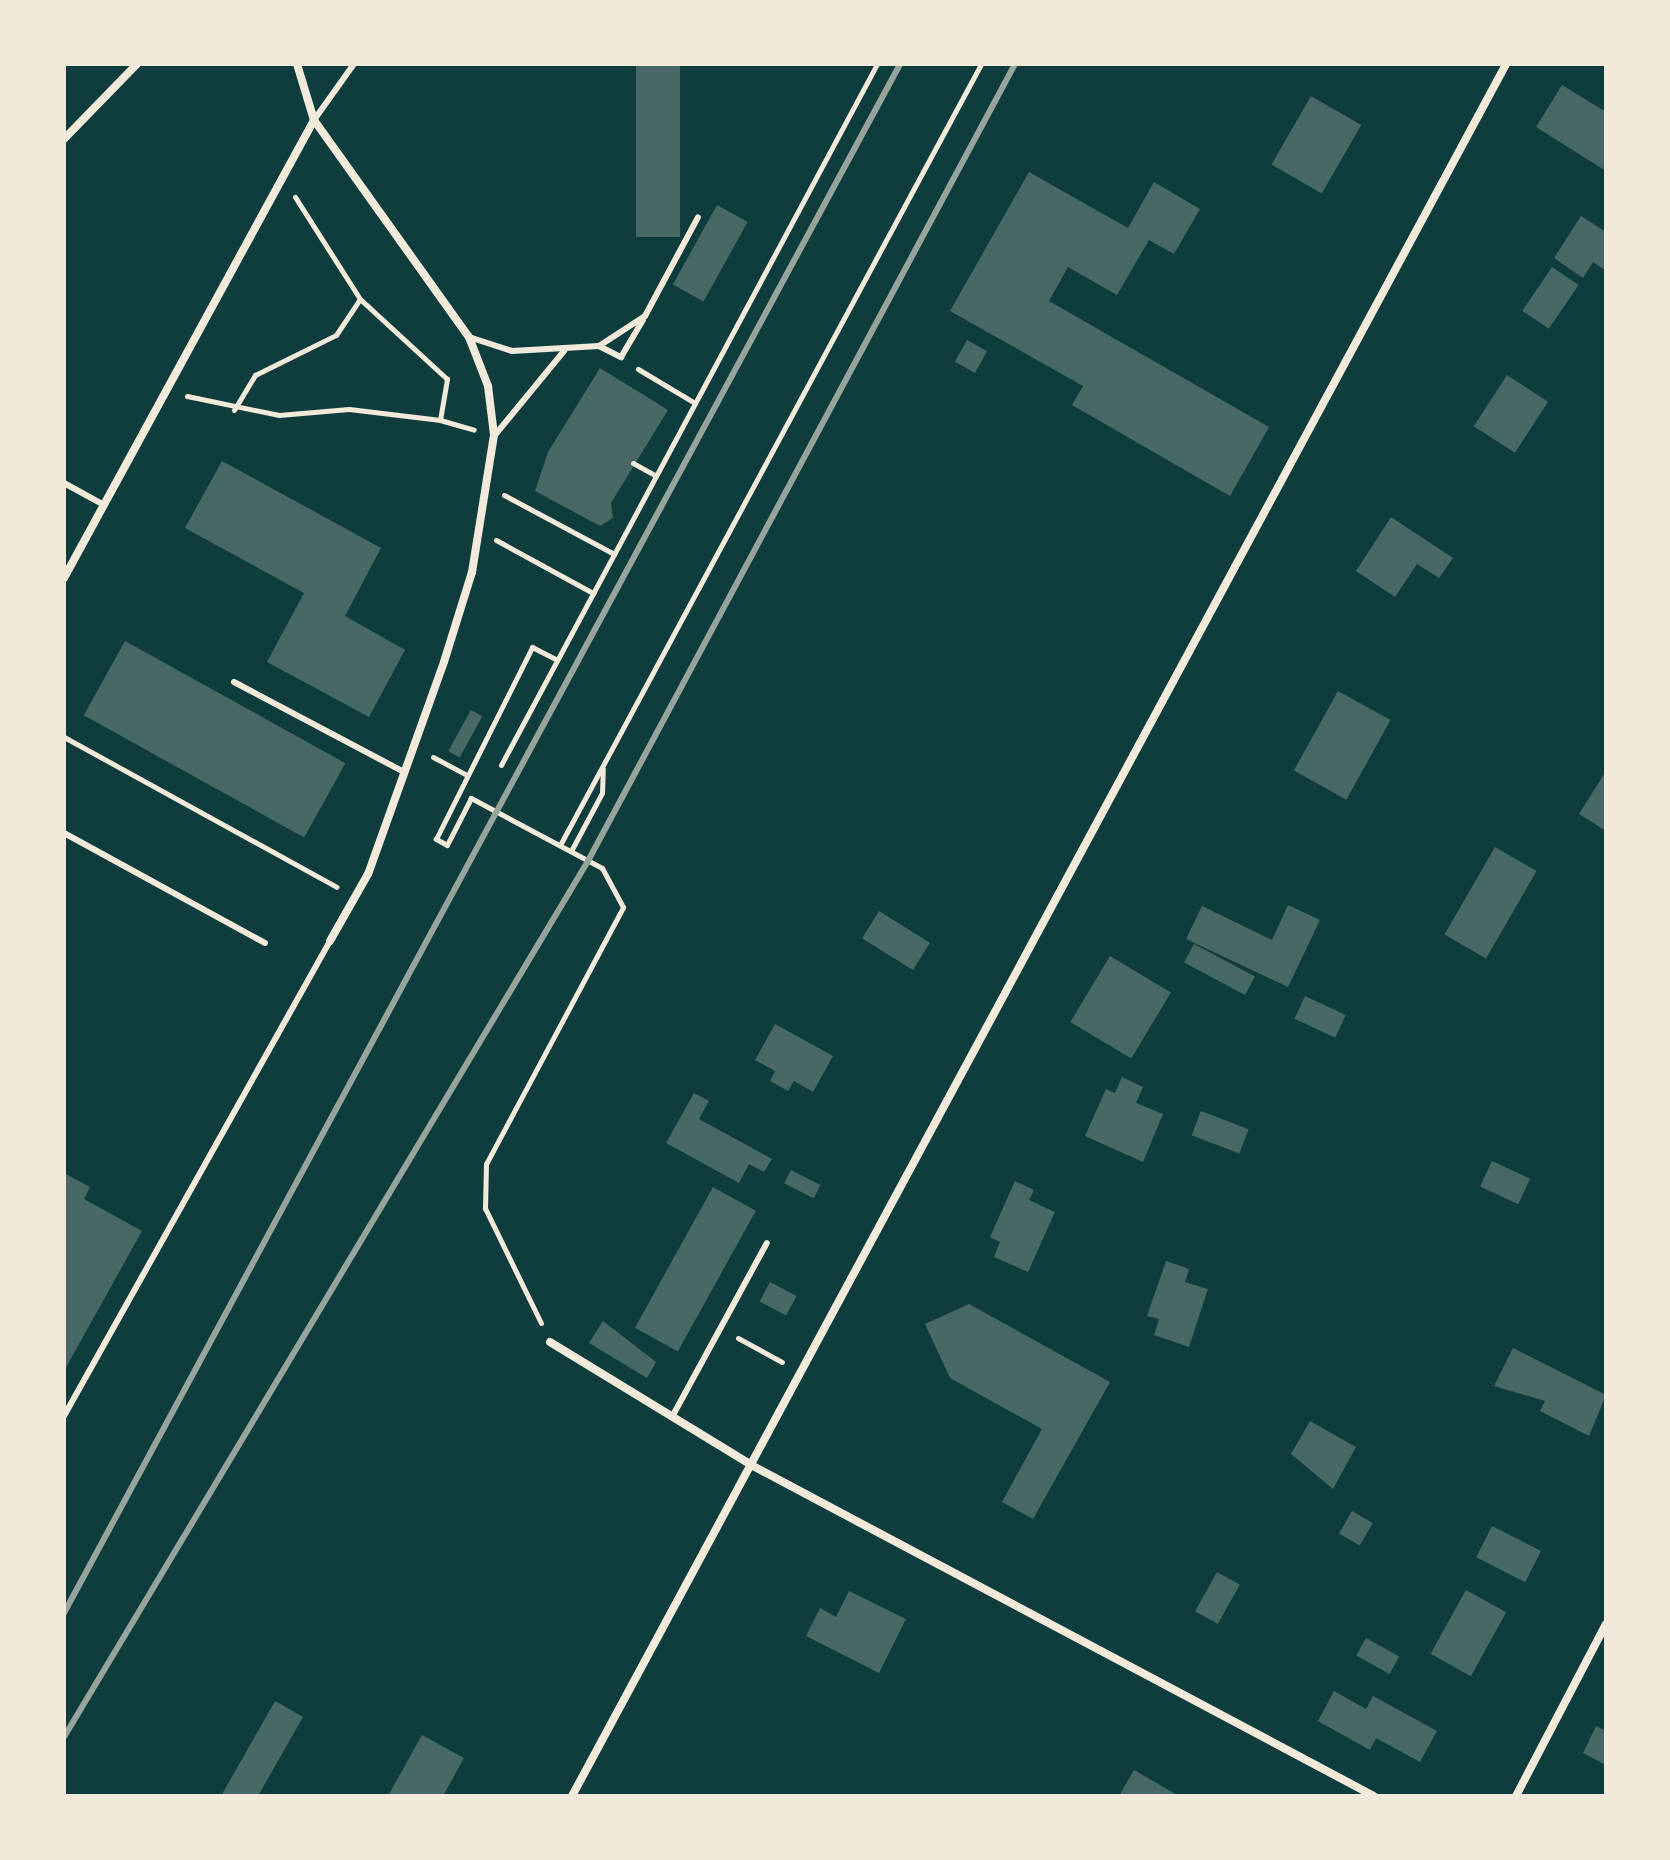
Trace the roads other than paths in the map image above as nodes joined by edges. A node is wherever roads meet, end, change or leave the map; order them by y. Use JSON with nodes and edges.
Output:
{"nodes":[{"id":1,"x":137,"y":64,"type":"edge"},
{"id":2,"x":297,"y":64,"type":"edge"},
{"id":3,"x":354,"y":64,"type":"edge"},
{"id":4,"x":1506,"y":64,"type":"edge"},
{"id":5,"x":314,"y":120,"type":"junction"},
{"id":6,"x":64,"y":139,"type":"edge"},
{"id":7,"x":698,"y":217,"type":"dead end"},
{"id":8,"x":645,"y":316,"type":"junction"},
{"id":9,"x":469,"y":337,"type":"junction"},
{"id":10,"x":599,"y":346,"type":"junction"},
{"id":11,"x":564,"y":351,"type":"junction"},
{"id":12,"x":494,"y":435,"type":"junction"},
{"id":13,"x":64,"y":483,"type":"edge"},
{"id":14,"x":104,"y":505,"type":"junction"},
{"id":15,"x":64,"y":578,"type":"edge"},
{"id":16,"x":234,"y":682,"type":"dead end"},
{"id":17,"x":402,"y":771,"type":"junction"},
{"id":18,"x":64,"y":833,"type":"edge"},
{"id":19,"x":330,"y":941,"type":"joint"},
{"id":20,"x":265,"y":943,"type":"dead end"},
{"id":21,"x":767,"y":1243,"type":"dead end"},
{"id":22,"x":550,"y":1342,"type":"road end"},
{"id":23,"x":64,"y":1416,"type":"edge"},
{"id":24,"x":672,"y":1417,"type":"junction"},
{"id":25,"x":753,"y":1466,"type":"junction"},
{"id":26,"x":1606,"y":1624,"type":"edge"},
{"id":27,"x":572,"y":1796,"type":"edge"},
{"id":28,"x":1374,"y":1796,"type":"edge"},
{"id":29,"x":1516,"y":1796,"type":"edge"}],
"edges":[{"from":1,"to":6,"type":"street"},
{"from":2,"to":5,"type":"street"},
{"from":3,"to":5,"type":"lane"},
{"from":4,"to":25,"type":"street"},
{"from":5,"to":9,"type":"street"},
{"from":5,"to":14,"type":"street"},
{"from":7,"to":8,"type":"lane"},
{"from":8,"to":10,"type":"lane"},
{"from":8,"to":10,"type":"lane"},
{"from":9,"to":11,"type":"lane"},
{"from":9,"to":12,"type":"street"},
{"from":10,"to":11,"type":"lane"},
{"from":11,"to":12,"type":"lane"},
{"from":12,"to":17,"type":"street"},
{"from":13,"to":14,"type":"lane"},
{"from":14,"to":15,"type":"street"},
{"from":16,"to":17,"type":"lane"},
{"from":17,"to":19,"type":"street"},
{"from":18,"to":20,"type":"lane"},
{"from":19,"to":23,"type":"lane"},
{"from":21,"to":24,"type":"lane"},
{"from":22,"to":24,"type":"street"},
{"from":24,"to":25,"type":"street"},
{"from":25,"to":27,"type":"street"},
{"from":25,"to":28,"type":"street"},
{"from":26,"to":29,"type":"street"}]}
